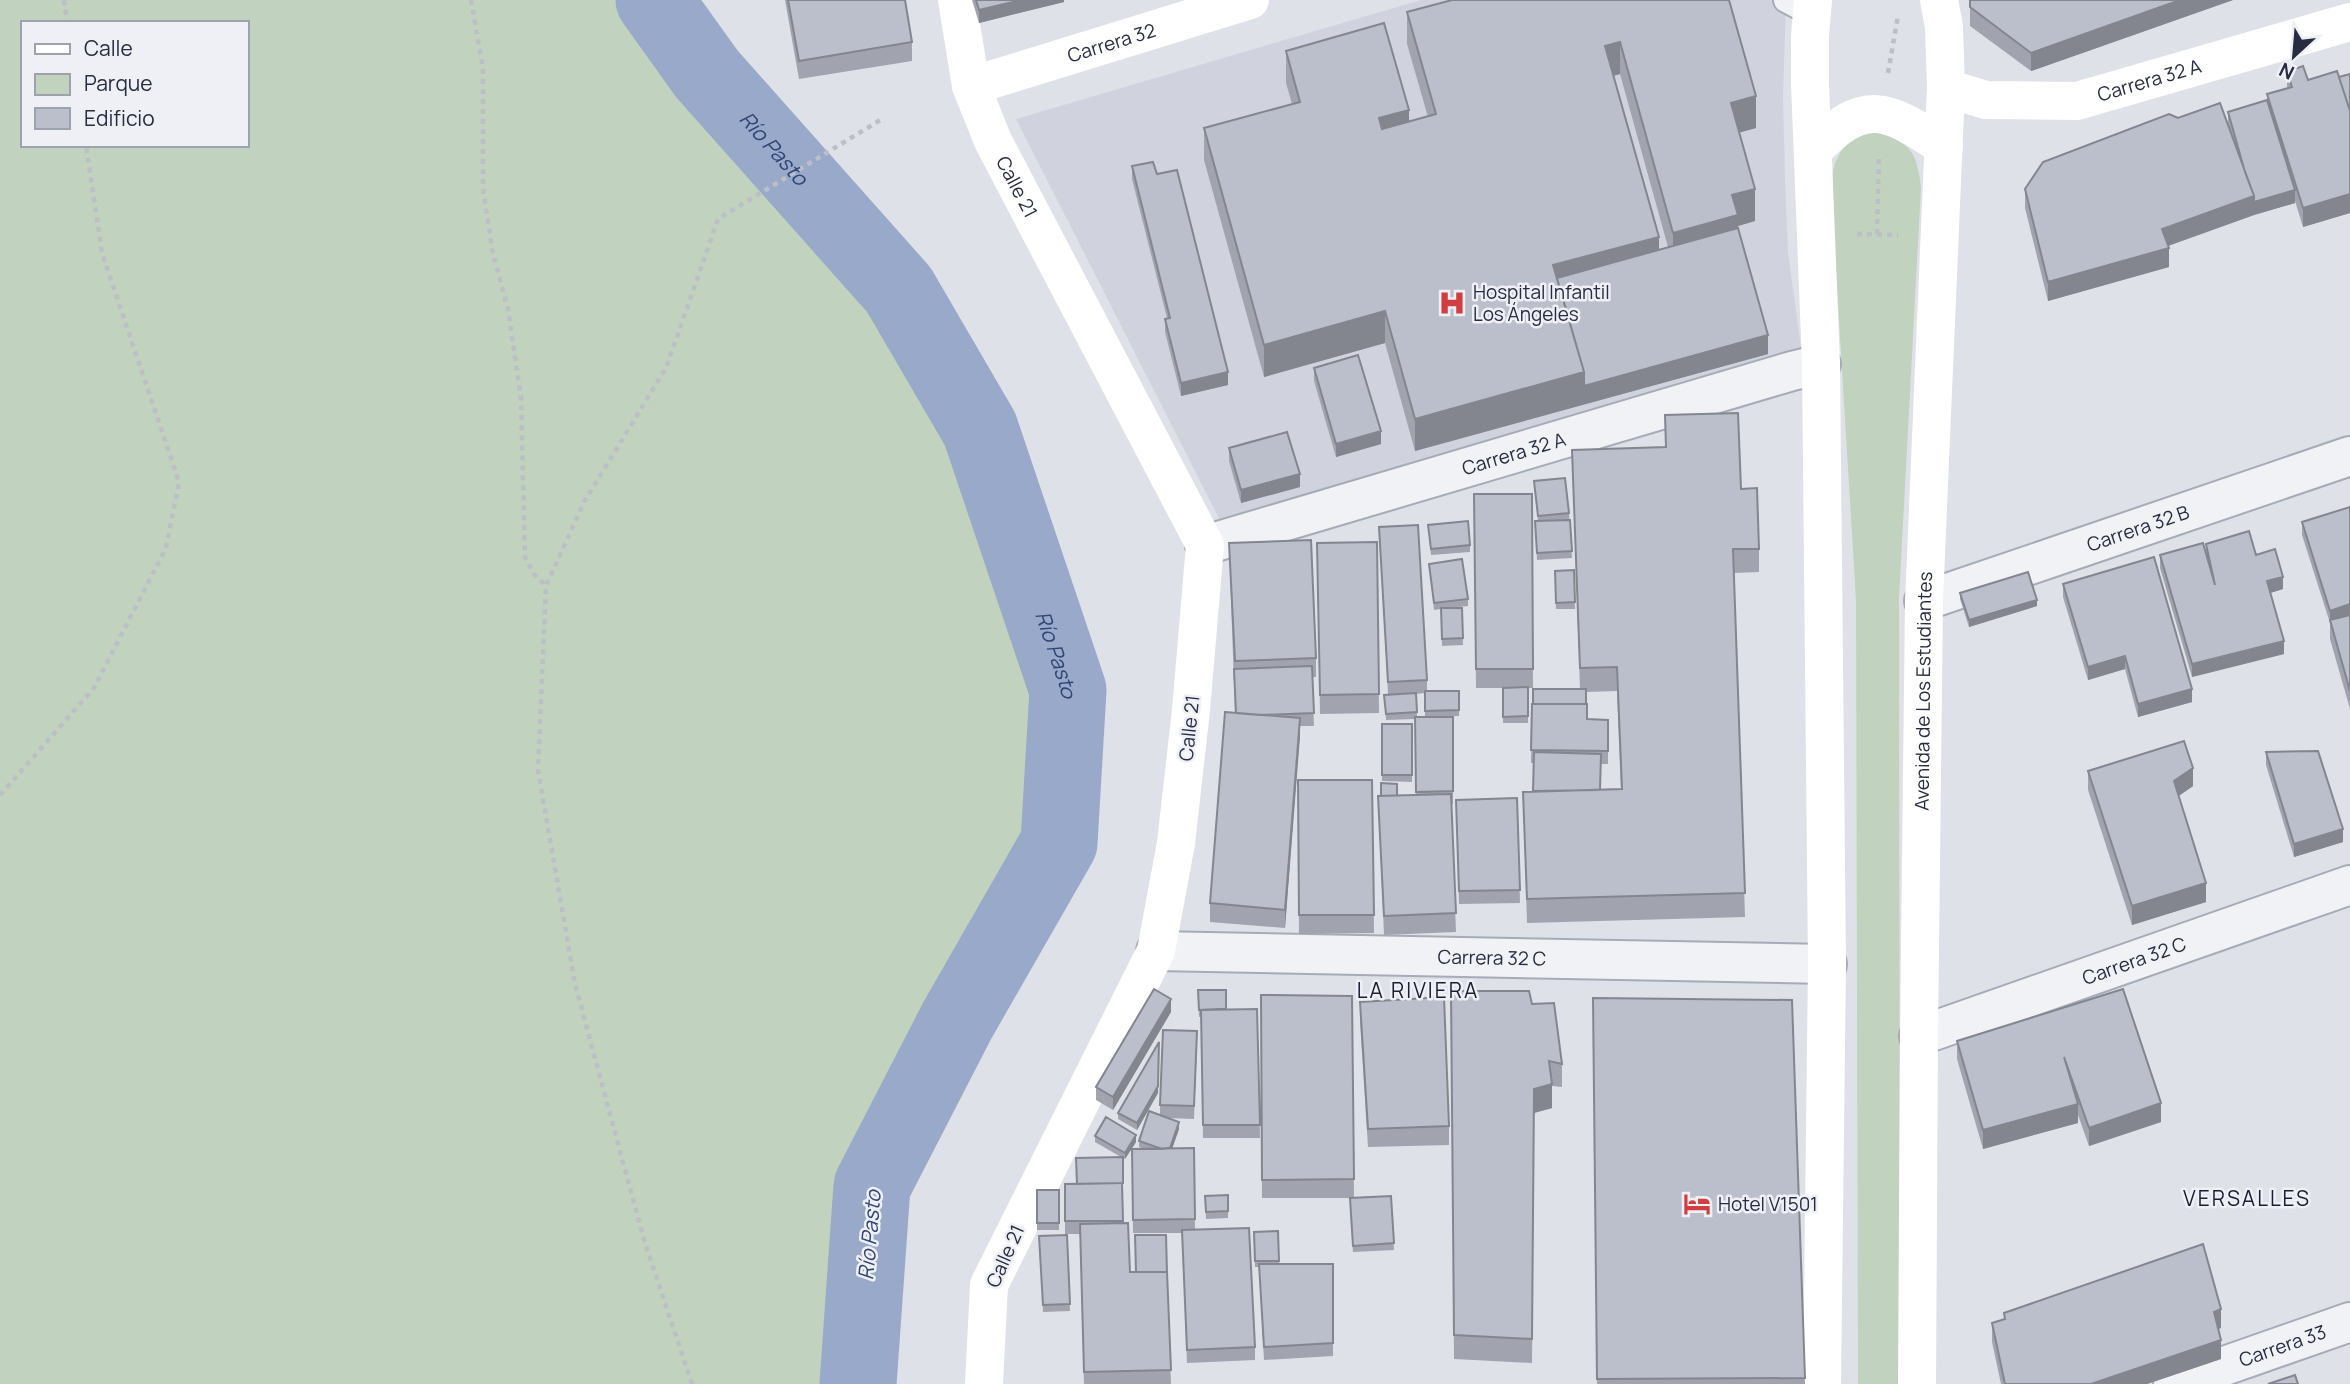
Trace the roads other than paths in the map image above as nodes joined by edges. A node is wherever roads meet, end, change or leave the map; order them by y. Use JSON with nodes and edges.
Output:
{"nodes":[{"id":1,"x":957,"y":0,"type":"edge"},
{"id":2,"x":1250,"y":0,"type":"edge"},
{"id":3,"x":1940,"y":0,"type":"edge"},
{"id":4,"x":1804,"y":5,"type":"edge"},
{"id":5,"x":2350,"y":22,"type":"edge"},
{"id":6,"x":971,"y":86,"type":"junction"},
{"id":7,"x":1946,"y":88,"type":"junction"},
{"id":8,"x":1944,"y":147,"type":"junction"},
{"id":9,"x":1813,"y":151,"type":"junction"},
{"id":10,"x":1821,"y":365,"type":"junction"},
{"id":11,"x":2350,"y":456,"type":"edge"},
{"id":12,"x":1205,"y":545,"type":"junction"},
{"id":13,"x":1924,"y":601,"type":"junction"},
{"id":14,"x":2350,"y":885,"type":"edge"},
{"id":15,"x":1156,"y":951,"type":"junction"},
{"id":16,"x":1826,"y":964,"type":"junction"},
{"id":17,"x":1919,"y":1036,"type":"junction"},
{"id":18,"x":2350,"y":1322,"type":"edge"},
{"id":19,"x":985,"y":1384,"type":"edge"},
{"id":20,"x":1822,"y":1384,"type":"edge"},
{"id":21,"x":1917,"y":1384,"type":"edge"},
{"id":22,"x":2173,"y":1384,"type":"edge"}],
"edges":[{"from":1,"to":6,"type":"main road","name":"Calle 21"},
{"from":2,"to":6,"type":"main road","name":"Carrera 32"},
{"from":3,"to":7,"type":"main road","name":"Avenida de Los Estudiantes"},
{"from":4,"to":9,"type":"main road"},
{"from":5,"to":7,"type":"main road","name":"Carrera 32 A"},
{"from":6,"to":12,"type":"main road","name":"Calle 21"},
{"from":7,"to":8,"type":"main road","name":"Avenida de Los Estudiantes"},
{"from":8,"to":9,"type":"main road"},
{"from":8,"to":13,"type":"main road","name":"Avenida de Los Estudiantes"},
{"from":9,"to":10,"type":"main road"},
{"from":10,"to":12,"type":"street","name":"Carrera 32 A"},
{"from":10,"to":16,"type":"main road"},
{"from":11,"to":13,"type":"street","name":"Carrera 32 B"},
{"from":12,"to":15,"type":"main road","name":"Calle 21"},
{"from":13,"to":17,"type":"main road","name":"Avenida de Los Estudiantes"},
{"from":14,"to":17,"type":"street","name":"Carrera 32 C"},
{"from":15,"to":16,"type":"street","name":"Carrera 32 C"},
{"from":15,"to":19,"type":"main road","name":"Calle 21"},
{"from":16,"to":20,"type":"main road"},
{"from":17,"to":21,"type":"main road","name":"Avenida de Los Estudiantes"},
{"from":18,"to":22,"type":"street","name":"Carrera 33"}]}
